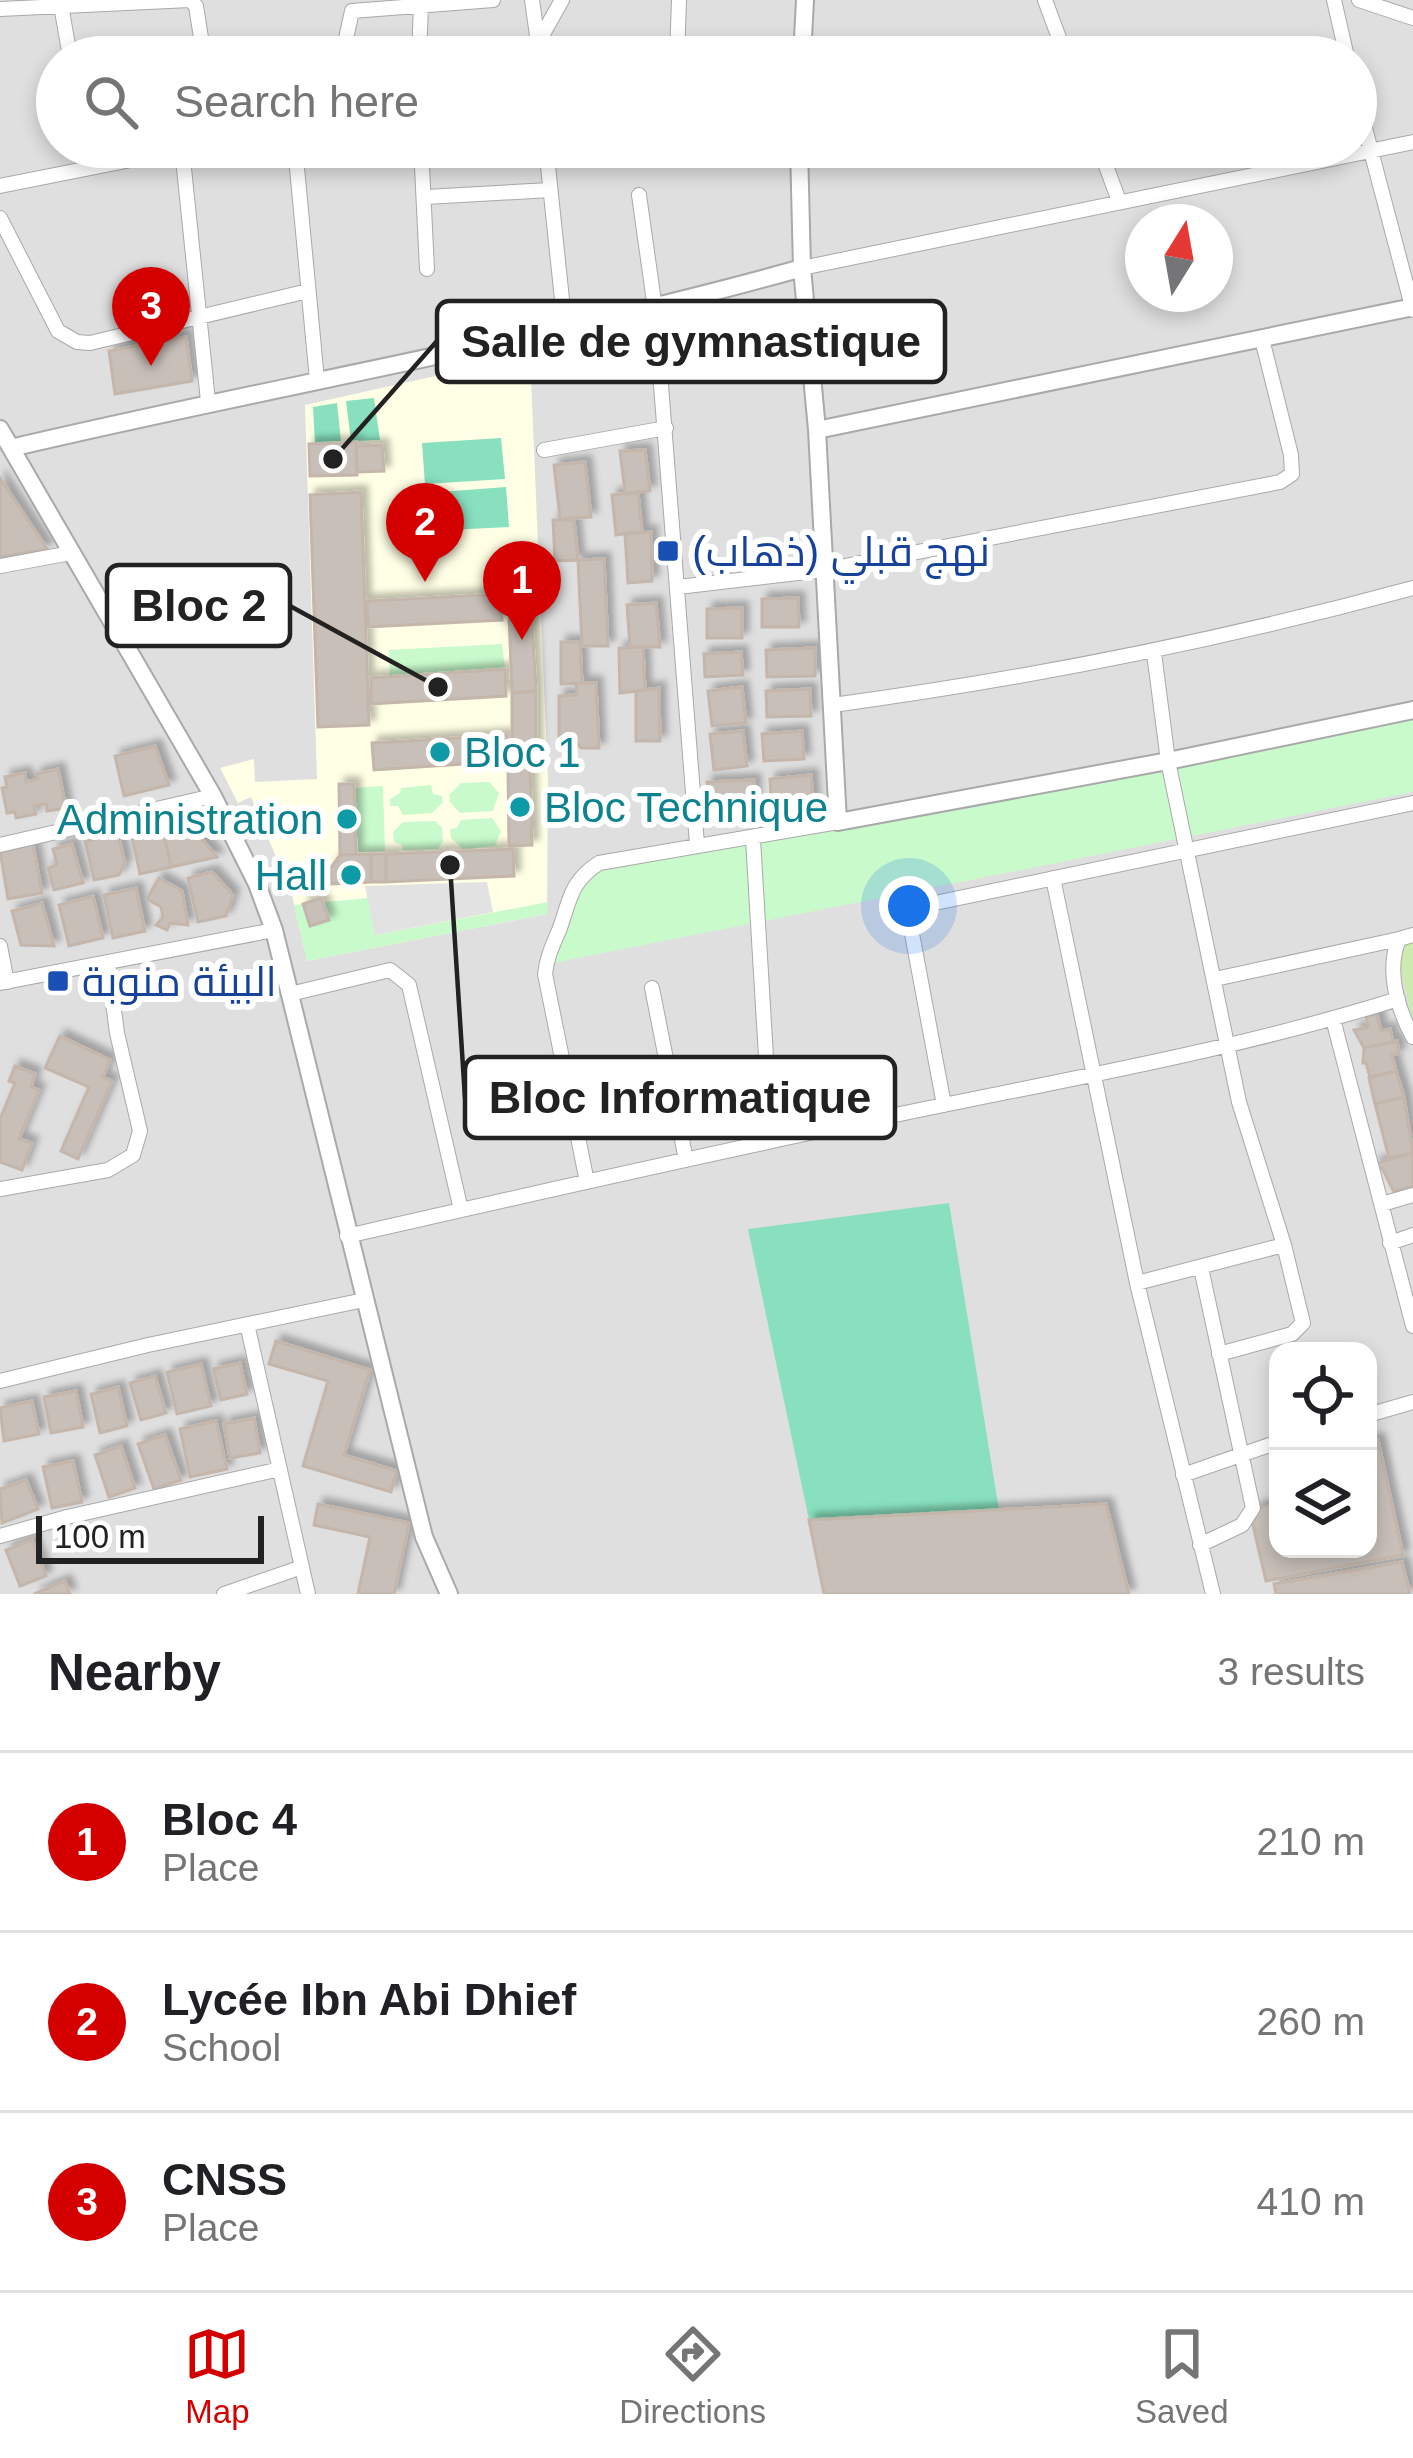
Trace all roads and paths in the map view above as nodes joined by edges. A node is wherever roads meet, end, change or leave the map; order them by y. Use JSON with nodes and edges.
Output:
{"nodes":[{"id":1,"x":493,"y":0,"type":"edge"},
{"id":2,"x":532,"y":0,"type":"edge"},
{"id":3,"x":562,"y":0,"type":"edge"},
{"id":4,"x":679,"y":0,"type":"edge"},
{"id":5,"x":805,"y":0,"type":"edge"},
{"id":6,"x":1045,"y":0,"type":"edge"},
{"id":7,"x":1334,"y":0,"type":"edge"},
{"id":8,"x":1359,"y":0,"type":"edge"},
{"id":9,"x":61,"y":4,"type":"junction"},
{"id":10,"x":383,"y":4,"type":"edge"},
{"id":11,"x":421,"y":4,"type":"junction"},
{"id":12,"x":0,"y":9,"type":"edge"},
{"id":13,"x":1412,"y":21,"type":"edge"},
{"id":14,"x":66,"y":36,"type":"edge"},
{"id":15,"x":201,"y":36,"type":"edge"},
{"id":16,"x":344,"y":36,"type":"edge"},
{"id":17,"x":420,"y":36,"type":"edge"},
{"id":18,"x":539,"y":36,"type":"edge"},
{"id":19,"x":542,"y":36,"type":"edge"},
{"id":20,"x":677,"y":36,"type":"edge"},
{"id":21,"x":803,"y":36,"type":"edge"},
{"id":22,"x":1058,"y":36,"type":"edge"},
{"id":23,"x":1342,"y":36,"type":"edge"},
{"id":24,"x":1413,"y":142,"type":"edge"},
{"id":25,"x":1377,"y":150,"type":"edge"},
{"id":26,"x":80,"y":168,"type":"edge"},
{"id":27,"x":190,"y":168,"type":"edge"},
{"id":28,"x":297,"y":168,"type":"edge"},
{"id":29,"x":423,"y":168,"type":"edge"},
{"id":30,"x":548,"y":168,"type":"edge"},
{"id":31,"x":800,"y":168,"type":"edge"},
{"id":32,"x":1108,"y":168,"type":"edge"},
{"id":33,"x":1288,"y":168,"type":"edge"},
{"id":34,"x":1374,"y":168,"type":"edge"},
{"id":35,"x":0,"y":186,"type":"edge"},
{"id":36,"x":550,"y":190,"type":"junction"},
{"id":37,"x":639,"y":195,"type":"dead end"},
{"id":38,"x":426,"y":197,"type":"junction"},
{"id":39,"x":1120,"y":201,"type":"junction"},
{"id":40,"x":0,"y":218,"type":"edge"},
{"id":41,"x":802,"y":268,"type":"junction"},
{"id":42,"x":427,"y":269,"type":"dead end"},
{"id":43,"x":308,"y":291,"type":"junction"},
{"id":44,"x":1413,"y":308,"type":"edge"},
{"id":45,"x":655,"y":309,"type":"junction"},
{"id":46,"x":197,"y":317,"type":"junction"},
{"id":47,"x":565,"y":328,"type":"junction"},
{"id":48,"x":1262,"y":339,"type":"junction"},
{"id":49,"x":317,"y":380,"type":"junction"},
{"id":50,"x":208,"y":401,"type":"junction"},
{"id":51,"x":666,"y":428,"type":"junction"},
{"id":52,"x":0,"y":429,"type":"edge"},
{"id":53,"x":817,"y":430,"type":"junction"},
{"id":54,"x":11,"y":448,"type":"junction"},
{"id":55,"x":544,"y":450,"type":"dead end"},
{"id":56,"x":71,"y":553,"type":"junction"},
{"id":57,"x":0,"y":566,"type":"edge"},
{"id":58,"x":824,"y":570,"type":"junction"},
{"id":59,"x":678,"y":587,"type":"junction"},
{"id":60,"x":1413,"y":588,"type":"edge"},
{"id":61,"x":1154,"y":653,"type":"junction"},
{"id":62,"x":833,"y":705,"type":"junction"},
{"id":63,"x":1413,"y":710,"type":"edge"},
{"id":64,"x":1168,"y":761,"type":"junction"},
{"id":65,"x":213,"y":796,"type":"junction"},
{"id":66,"x":1413,"y":803,"type":"edge"},
{"id":67,"x":838,"y":822,"type":"junction"},
{"id":68,"x":753,"y":838,"type":"junction"},
{"id":69,"x":697,"y":844,"type":"junction"},
{"id":70,"x":0,"y":845,"type":"edge"},
{"id":71,"x":1186,"y":849,"type":"junction"},
{"id":72,"x":1053,"y":878,"type":"junction"},
{"id":73,"x":274,"y":930,"type":"junction"},
{"id":74,"x":1406,"y":937,"type":"edge"},
{"id":75,"x":0,"y":946,"type":"edge"},
{"id":76,"x":108,"y":965,"type":"junction"},
{"id":77,"x":1215,"y":980,"type":"junction"},
{"id":78,"x":3,"y":983,"type":"edge"},
{"id":79,"x":652,"y":988,"type":"dead end"},
{"id":80,"x":290,"y":994,"type":"junction"},
{"id":81,"x":1398,"y":999,"type":"junction"},
{"id":82,"x":1334,"y":1019,"type":"junction"},
{"id":83,"x":1413,"y":1037,"type":"edge"},
{"id":84,"x":1228,"y":1043,"type":"junction"},
{"id":85,"x":1092,"y":1076,"type":"junction"},
{"id":86,"x":944,"y":1105,"type":"junction"},
{"id":87,"x":771,"y":1141,"type":"junction"},
{"id":88,"x":686,"y":1160,"type":"junction"},
{"id":89,"x":587,"y":1182,"type":"junction"},
{"id":90,"x":0,"y":1189,"type":"edge"},
{"id":91,"x":1413,"y":1195,"type":"edge"},
{"id":92,"x":1382,"y":1204,"type":"junction"},
{"id":93,"x":461,"y":1210,"type":"junction"},
{"id":94,"x":1413,"y":1235,"type":"edge"},
{"id":95,"x":347,"y":1236,"type":"junction"},
{"id":96,"x":1390,"y":1243,"type":"junction"},
{"id":97,"x":1284,"y":1245,"type":"junction"},
{"id":98,"x":1201,"y":1268,"type":"junction"},
{"id":99,"x":1137,"y":1283,"type":"junction"},
{"id":100,"x":364,"y":1300,"type":"junction"},
{"id":101,"x":247,"y":1324,"type":"junction"},
{"id":102,"x":1413,"y":1326,"type":"edge"},
{"id":103,"x":1219,"y":1354,"type":"junction"},
{"id":104,"x":0,"y":1382,"type":"edge"},
{"id":105,"x":1413,"y":1402,"type":"edge"},
{"id":106,"x":1377,"y":1412,"type":"edge"},
{"id":107,"x":1269,"y":1445,"type":"edge"},
{"id":108,"x":1243,"y":1453,"type":"junction"},
{"id":109,"x":280,"y":1469,"type":"junction"},
{"id":110,"x":1183,"y":1475,"type":"junction"},
{"id":111,"x":0,"y":1536,"type":"edge"},
{"id":112,"x":1200,"y":1545,"type":"junction"},
{"id":113,"x":302,"y":1567,"type":"junction"},
{"id":114,"x":224,"y":1594,"type":"edge"},
{"id":115,"x":308,"y":1594,"type":"edge"},
{"id":116,"x":449,"y":1594,"type":"edge"},
{"id":117,"x":1214,"y":1594,"type":"edge"}],
"edges":[{"from":1,"to":11,"type":"street"},
{"from":2,"to":18,"type":"street"},
{"from":3,"to":19,"type":"street"},
{"from":4,"to":20,"type":"street"},
{"from":5,"to":21,"type":"street"},
{"from":6,"to":22,"type":"street"},
{"from":7,"to":23,"type":"street"},
{"from":8,"to":13,"type":"street"},
{"from":9,"to":12,"type":"street"},
{"from":9,"to":14,"type":"street"},
{"from":9,"to":15,"type":"street"},
{"from":10,"to":11,"type":"street"},
{"from":10,"to":16,"type":"street"},
{"from":11,"to":17,"type":"street"},
{"from":24,"to":25,"type":"street"},
{"from":26,"to":35,"type":"street"},
{"from":27,"to":46,"type":"street"},
{"from":28,"to":43,"type":"street"},
{"from":29,"to":38,"type":"street"},
{"from":30,"to":36,"type":"street"},
{"from":31,"to":41,"type":"street"},
{"from":32,"to":39,"type":"street"},
{"from":33,"to":39,"type":"street"},
{"from":34,"to":44,"type":"street"},
{"from":36,"to":38,"type":"street"},
{"from":36,"to":47,"type":"street"},
{"from":37,"to":45,"type":"street"},
{"from":38,"to":42,"type":"street"},
{"from":39,"to":41,"type":"street"},
{"from":40,"to":46,"type":"street"},
{"from":41,"to":45,"type":"street"},
{"from":41,"to":53,"type":"street"},
{"from":43,"to":46,"type":"street"},
{"from":43,"to":49,"type":"street"},
{"from":44,"to":48,"type":"street"},
{"from":45,"to":47,"type":"street"},
{"from":45,"to":51,"type":"street"},
{"from":46,"to":50,"type":"street"},
{"from":47,"to":49,"type":"street"},
{"from":48,"to":53,"type":"street"},
{"from":48,"to":58,"type":"street"},
{"from":49,"to":50,"type":"street"},
{"from":50,"to":54,"type":"street"},
{"from":51,"to":55,"type":"street"},
{"from":51,"to":59,"type":"street"},
{"from":52,"to":54,"type":"street"},
{"from":53,"to":58,"type":"street"},
{"from":54,"to":56,"type":"street"},
{"from":56,"to":57,"type":"street"},
{"from":56,"to":65,"type":"street"},
{"from":58,"to":59,"type":"street"},
{"from":58,"to":62,"type":"street"},
{"from":59,"to":69,"type":"street"},
{"from":60,"to":61,"type":"street"},
{"from":61,"to":62,"type":"street"},
{"from":61,"to":64,"type":"street"},
{"from":62,"to":67,"type":"street"},
{"from":63,"to":64,"type":"street"},
{"from":64,"to":67,"type":"street"},
{"from":64,"to":71,"type":"street"},
{"from":65,"to":70,"type":"street"},
{"from":65,"to":73,"type":"street"},
{"from":66,"to":71,"type":"street"},
{"from":67,"to":68,"type":"street"},
{"from":68,"to":69,"type":"street"},
{"from":68,"to":87,"type":"street"},
{"from":69,"to":89,"type":"street"},
{"from":71,"to":72,"type":"street"},
{"from":71,"to":77,"type":"street"},
{"from":72,"to":85,"type":"street"},
{"from":72,"to":86,"type":"street"},
{"from":73,"to":76,"type":"street"},
{"from":73,"to":80,"type":"street"},
{"from":74,"to":77,"type":"street"},
{"from":74,"to":81,"type":"street"},
{"from":75,"to":78,"type":"street"},
{"from":76,"to":78,"type":"street"},
{"from":76,"to":90,"type":"street"},
{"from":77,"to":84,"type":"street"},
{"from":79,"to":88,"type":"street"},
{"from":80,"to":93,"type":"street"},
{"from":80,"to":95,"type":"street"},
{"from":81,"to":82,"type":"street"},
{"from":81,"to":83,"type":"street"},
{"from":82,"to":84,"type":"street"},
{"from":82,"to":92,"type":"street"},
{"from":84,"to":85,"type":"street"},
{"from":84,"to":97,"type":"street"},
{"from":85,"to":86,"type":"street"},
{"from":85,"to":99,"type":"street"},
{"from":86,"to":87,"type":"street"},
{"from":87,"to":88,"type":"street"},
{"from":88,"to":89,"type":"street"},
{"from":89,"to":93,"type":"street"},
{"from":91,"to":92,"type":"street"},
{"from":92,"to":96,"type":"street"},
{"from":93,"to":95,"type":"street"},
{"from":94,"to":96,"type":"street"},
{"from":95,"to":100,"type":"street"},
{"from":96,"to":102,"type":"street"},
{"from":97,"to":98,"type":"street"},
{"from":97,"to":103,"type":"street"},
{"from":98,"to":99,"type":"street"},
{"from":98,"to":103,"type":"street"},
{"from":99,"to":110,"type":"street"},
{"from":100,"to":101,"type":"street"},
{"from":100,"to":116,"type":"street"},
{"from":101,"to":104,"type":"street"},
{"from":101,"to":109,"type":"street"},
{"from":103,"to":108,"type":"street"},
{"from":105,"to":106,"type":"street"},
{"from":107,"to":108,"type":"street"},
{"from":108,"to":110,"type":"street"},
{"from":108,"to":112,"type":"street"},
{"from":109,"to":111,"type":"street"},
{"from":109,"to":113,"type":"street"},
{"from":110,"to":112,"type":"street"},
{"from":112,"to":117,"type":"street"},
{"from":113,"to":114,"type":"street"},
{"from":113,"to":115,"type":"street"}]}
